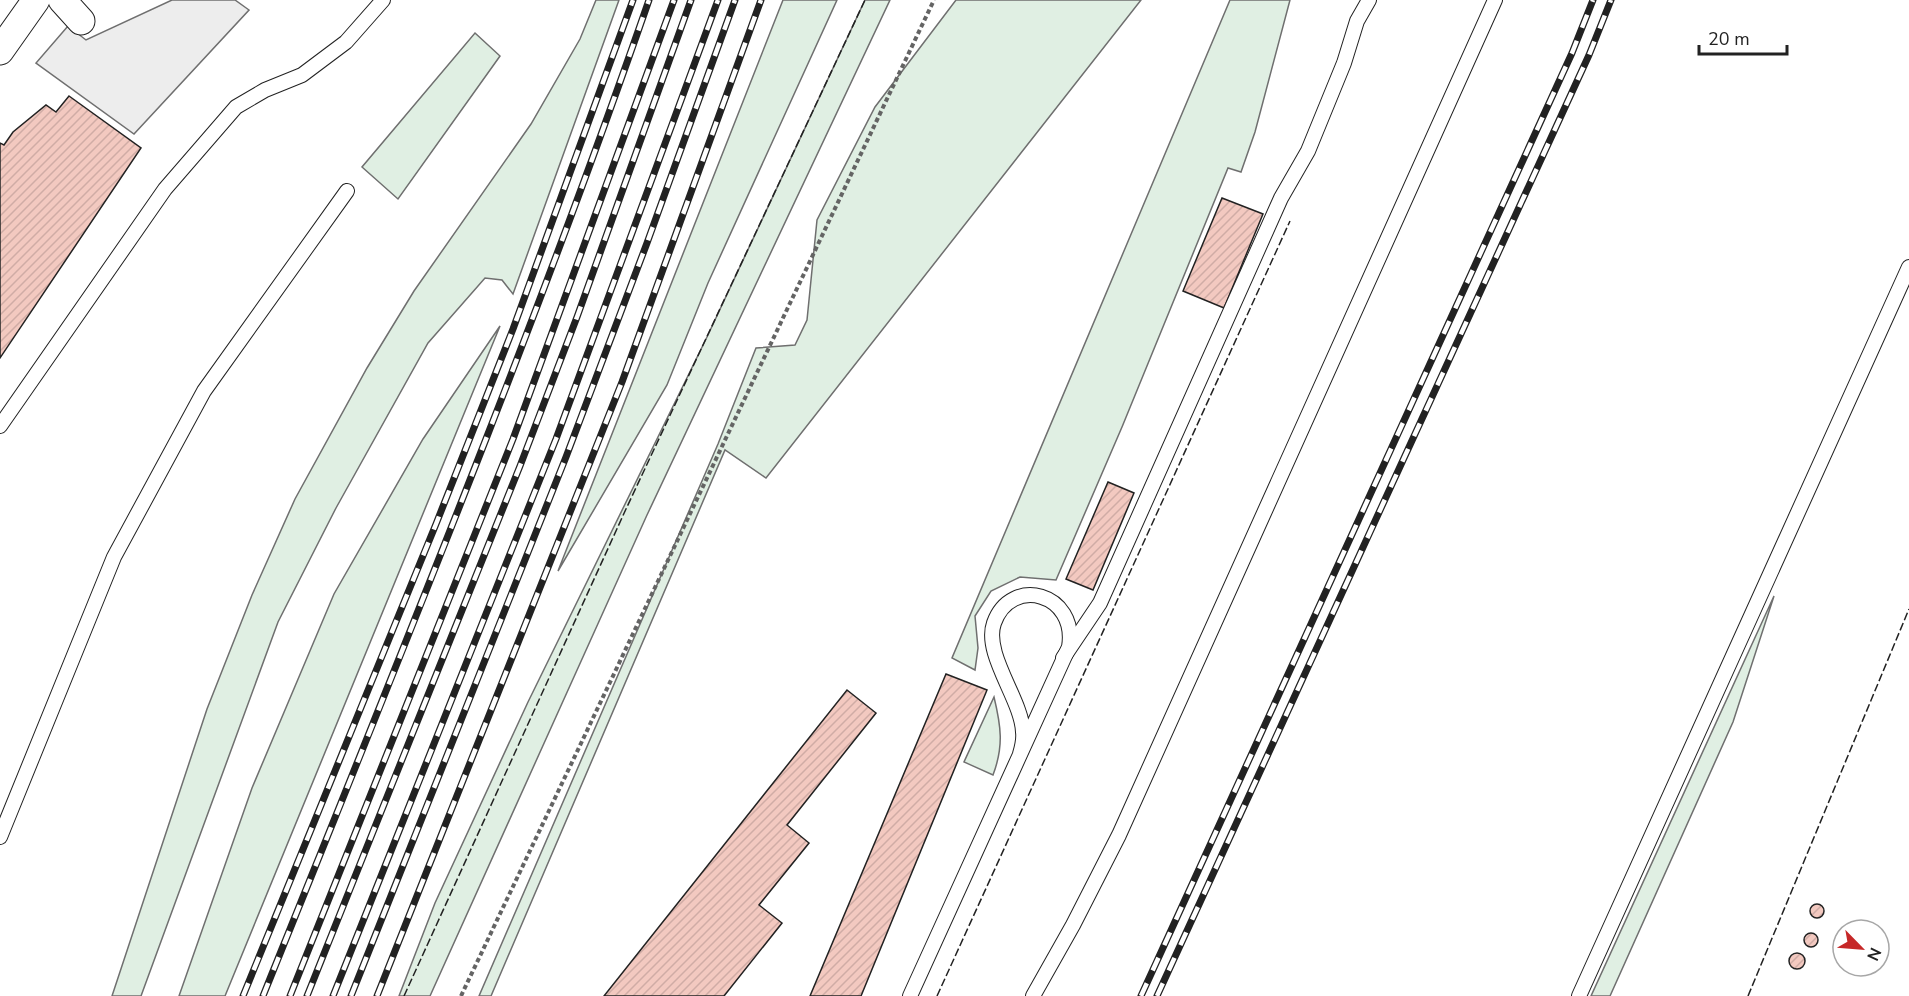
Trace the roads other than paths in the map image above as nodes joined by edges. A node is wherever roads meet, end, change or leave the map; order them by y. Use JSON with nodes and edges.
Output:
{"nodes":[{"id":1,"x":36,"y":0,"type":"edge"},
{"id":2,"x":62,"y":0,"type":"edge"},
{"id":3,"x":383,"y":0,"type":"edge"},
{"id":4,"x":1369,"y":0,"type":"edge"},
{"id":5,"x":1495,"y":0,"type":"edge"},
{"id":6,"x":81,"y":21,"type":"dead end"},
{"id":7,"x":0,"y":51,"type":"edge"},
{"id":8,"x":347,"y":191,"type":"dead end"},
{"id":9,"x":1909,"y":267,"type":"edge"},
{"id":10,"x":0,"y":426,"type":"edge"},
{"id":11,"x":1063,"y":658,"type":"junction"},
{"id":12,"x":1020,"y":754,"type":"junction"},
{"id":13,"x":0,"y":837,"type":"edge"},
{"id":14,"x":910,"y":996,"type":"edge"},
{"id":15,"x":1033,"y":996,"type":"edge"},
{"id":16,"x":1578,"y":996,"type":"edge"}],
"edges":[{"from":1,"to":7,"type":"street"},
{"from":2,"to":6,"type":"street"},
{"from":3,"to":10,"type":"lane"},
{"from":4,"to":11,"type":"lane"},
{"from":5,"to":15,"type":"lane"},
{"from":8,"to":13,"type":"lane"},
{"from":9,"to":16,"type":"lane"},
{"from":11,"to":12,"type":"lane"},
{"from":11,"to":12,"type":"lane"},
{"from":12,"to":14,"type":"lane"}]}
